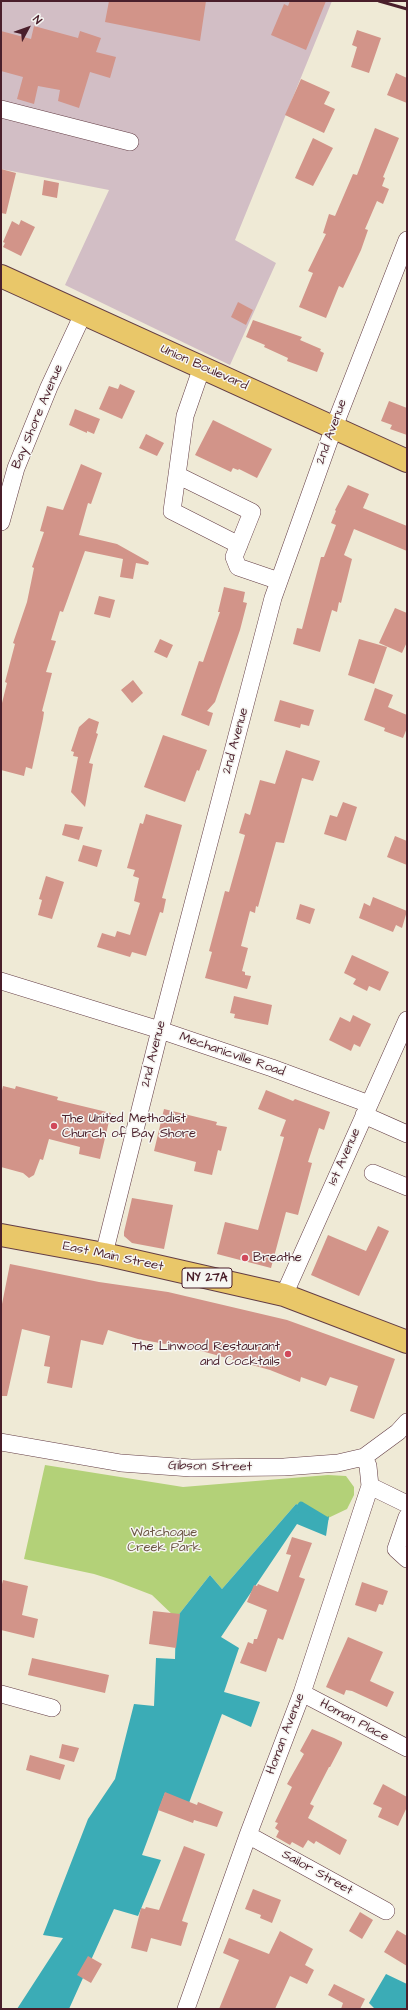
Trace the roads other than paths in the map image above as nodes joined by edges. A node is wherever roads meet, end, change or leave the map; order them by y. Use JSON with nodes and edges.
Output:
{"nodes":[{"id":1,"x":1,"y":109,"type":"edge"},
{"id":2,"x":130,"y":142,"type":"dead end"},
{"id":3,"x":407,"y":240,"type":"edge"},
{"id":4,"x":1,"y":276,"type":"edge"},
{"id":5,"x":83,"y":314,"type":"junction"},
{"id":6,"x":202,"y":367,"type":"junction"},
{"id":7,"x":334,"y":427,"type":"junction"},
{"id":8,"x":407,"y":461,"type":"edge"},
{"id":9,"x":177,"y":475,"type":"junction"},
{"id":10,"x":1,"y":522,"type":"edge"},
{"id":11,"x":239,"y":545,"type":"junction"},
{"id":12,"x":279,"y":581,"type":"junction"},
{"id":13,"x":1,"y":981,"type":"edge"},
{"id":14,"x":407,"y":1020,"type":"edge"},
{"id":15,"x":160,"y":1030,"type":"junction"},
{"id":16,"x":366,"y":1110,"type":"junction"},
{"id":17,"x":407,"y":1134,"type":"edge"},
{"id":18,"x":373,"y":1173,"type":"dead end"},
{"id":19,"x":407,"y":1187,"type":"edge"},
{"id":20,"x":1,"y":1235,"type":"edge"},
{"id":21,"x":104,"y":1254,"type":"junction"},
{"id":22,"x":284,"y":1295,"type":"junction"},
{"id":23,"x":407,"y":1342,"type":"edge"},
{"id":24,"x":407,"y":1422,"type":"edge"},
{"id":25,"x":1,"y":1442,"type":"edge"},
{"id":26,"x":364,"y":1457,"type":"junction"},
{"id":27,"x":370,"y":1486,"type":"junction"},
{"id":28,"x":407,"y":1504,"type":"edge"},
{"id":29,"x":407,"y":1517,"type":"edge"},
{"id":30,"x":407,"y":1559,"type":"edge"},
{"id":31,"x":302,"y":1693,"type":"junction"},
{"id":32,"x":1,"y":1694,"type":"edge"},
{"id":33,"x":52,"y":1708,"type":"dead end"},
{"id":34,"x":407,"y":1748,"type":"edge"},
{"id":35,"x":248,"y":1835,"type":"junction"},
{"id":36,"x":386,"y":1911,"type":"dead end"},
{"id":37,"x":186,"y":2009,"type":"edge"}],
"edges":[{"from":1,"to":2,"type":"street"},
{"from":3,"to":7,"type":"street","name":"2nd Avenue"},
{"from":4,"to":5,"type":"main road","name":"Union Boulevard"},
{"from":5,"to":6,"type":"main road","name":"Union Boulevard"},
{"from":5,"to":10,"type":"street","name":"Bay Shore Avenue"},
{"from":6,"to":7,"type":"main road","name":"Union Boulevard"},
{"from":6,"to":9,"type":"street"},
{"from":7,"to":8,"type":"main road","name":"Union Boulevard"},
{"from":7,"to":12,"type":"street","name":"2nd Avenue"},
{"from":9,"to":11,"type":"street"},
{"from":9,"to":11,"type":"street"},
{"from":11,"to":12,"type":"street"},
{"from":12,"to":15,"type":"street","name":"2nd Avenue"},
{"from":13,"to":15,"type":"street","name":"Mechanicville Road"},
{"from":14,"to":16,"type":"street","name":"1st Avenue"},
{"from":15,"to":16,"type":"street","name":"Mechanicville Road"},
{"from":15,"to":21,"type":"street","name":"2nd Avenue"},
{"from":16,"to":17,"type":"street","name":"Mechanicville Road"},
{"from":16,"to":22,"type":"street","name":"1st Avenue"},
{"from":18,"to":19,"type":"street"},
{"from":20,"to":21,"type":"main road","name":"East Main Street","number":"NY 27A"},
{"from":21,"to":22,"type":"main road","name":"East Main Street","number":"NY 27A"},
{"from":22,"to":23,"type":"main road","name":"East Main Street","number":"NY 27A"},
{"from":24,"to":26,"type":"street","name":"Gibson Street"},
{"from":25,"to":26,"type":"street","name":"Gibson Street"},
{"from":26,"to":27,"type":"street","name":"Homan Avenue"},
{"from":27,"to":28,"type":"street"},
{"from":27,"to":31,"type":"street","name":"Homan Avenue"},
{"from":29,"to":30,"type":"street"},
{"from":31,"to":34,"type":"street","name":"Homan Place"},
{"from":31,"to":35,"type":"street","name":"Homan Avenue"},
{"from":32,"to":33,"type":"street"},
{"from":35,"to":36,"type":"street","name":"Sailor Street"},
{"from":35,"to":37,"type":"street","name":"Homan Avenue"}]}
